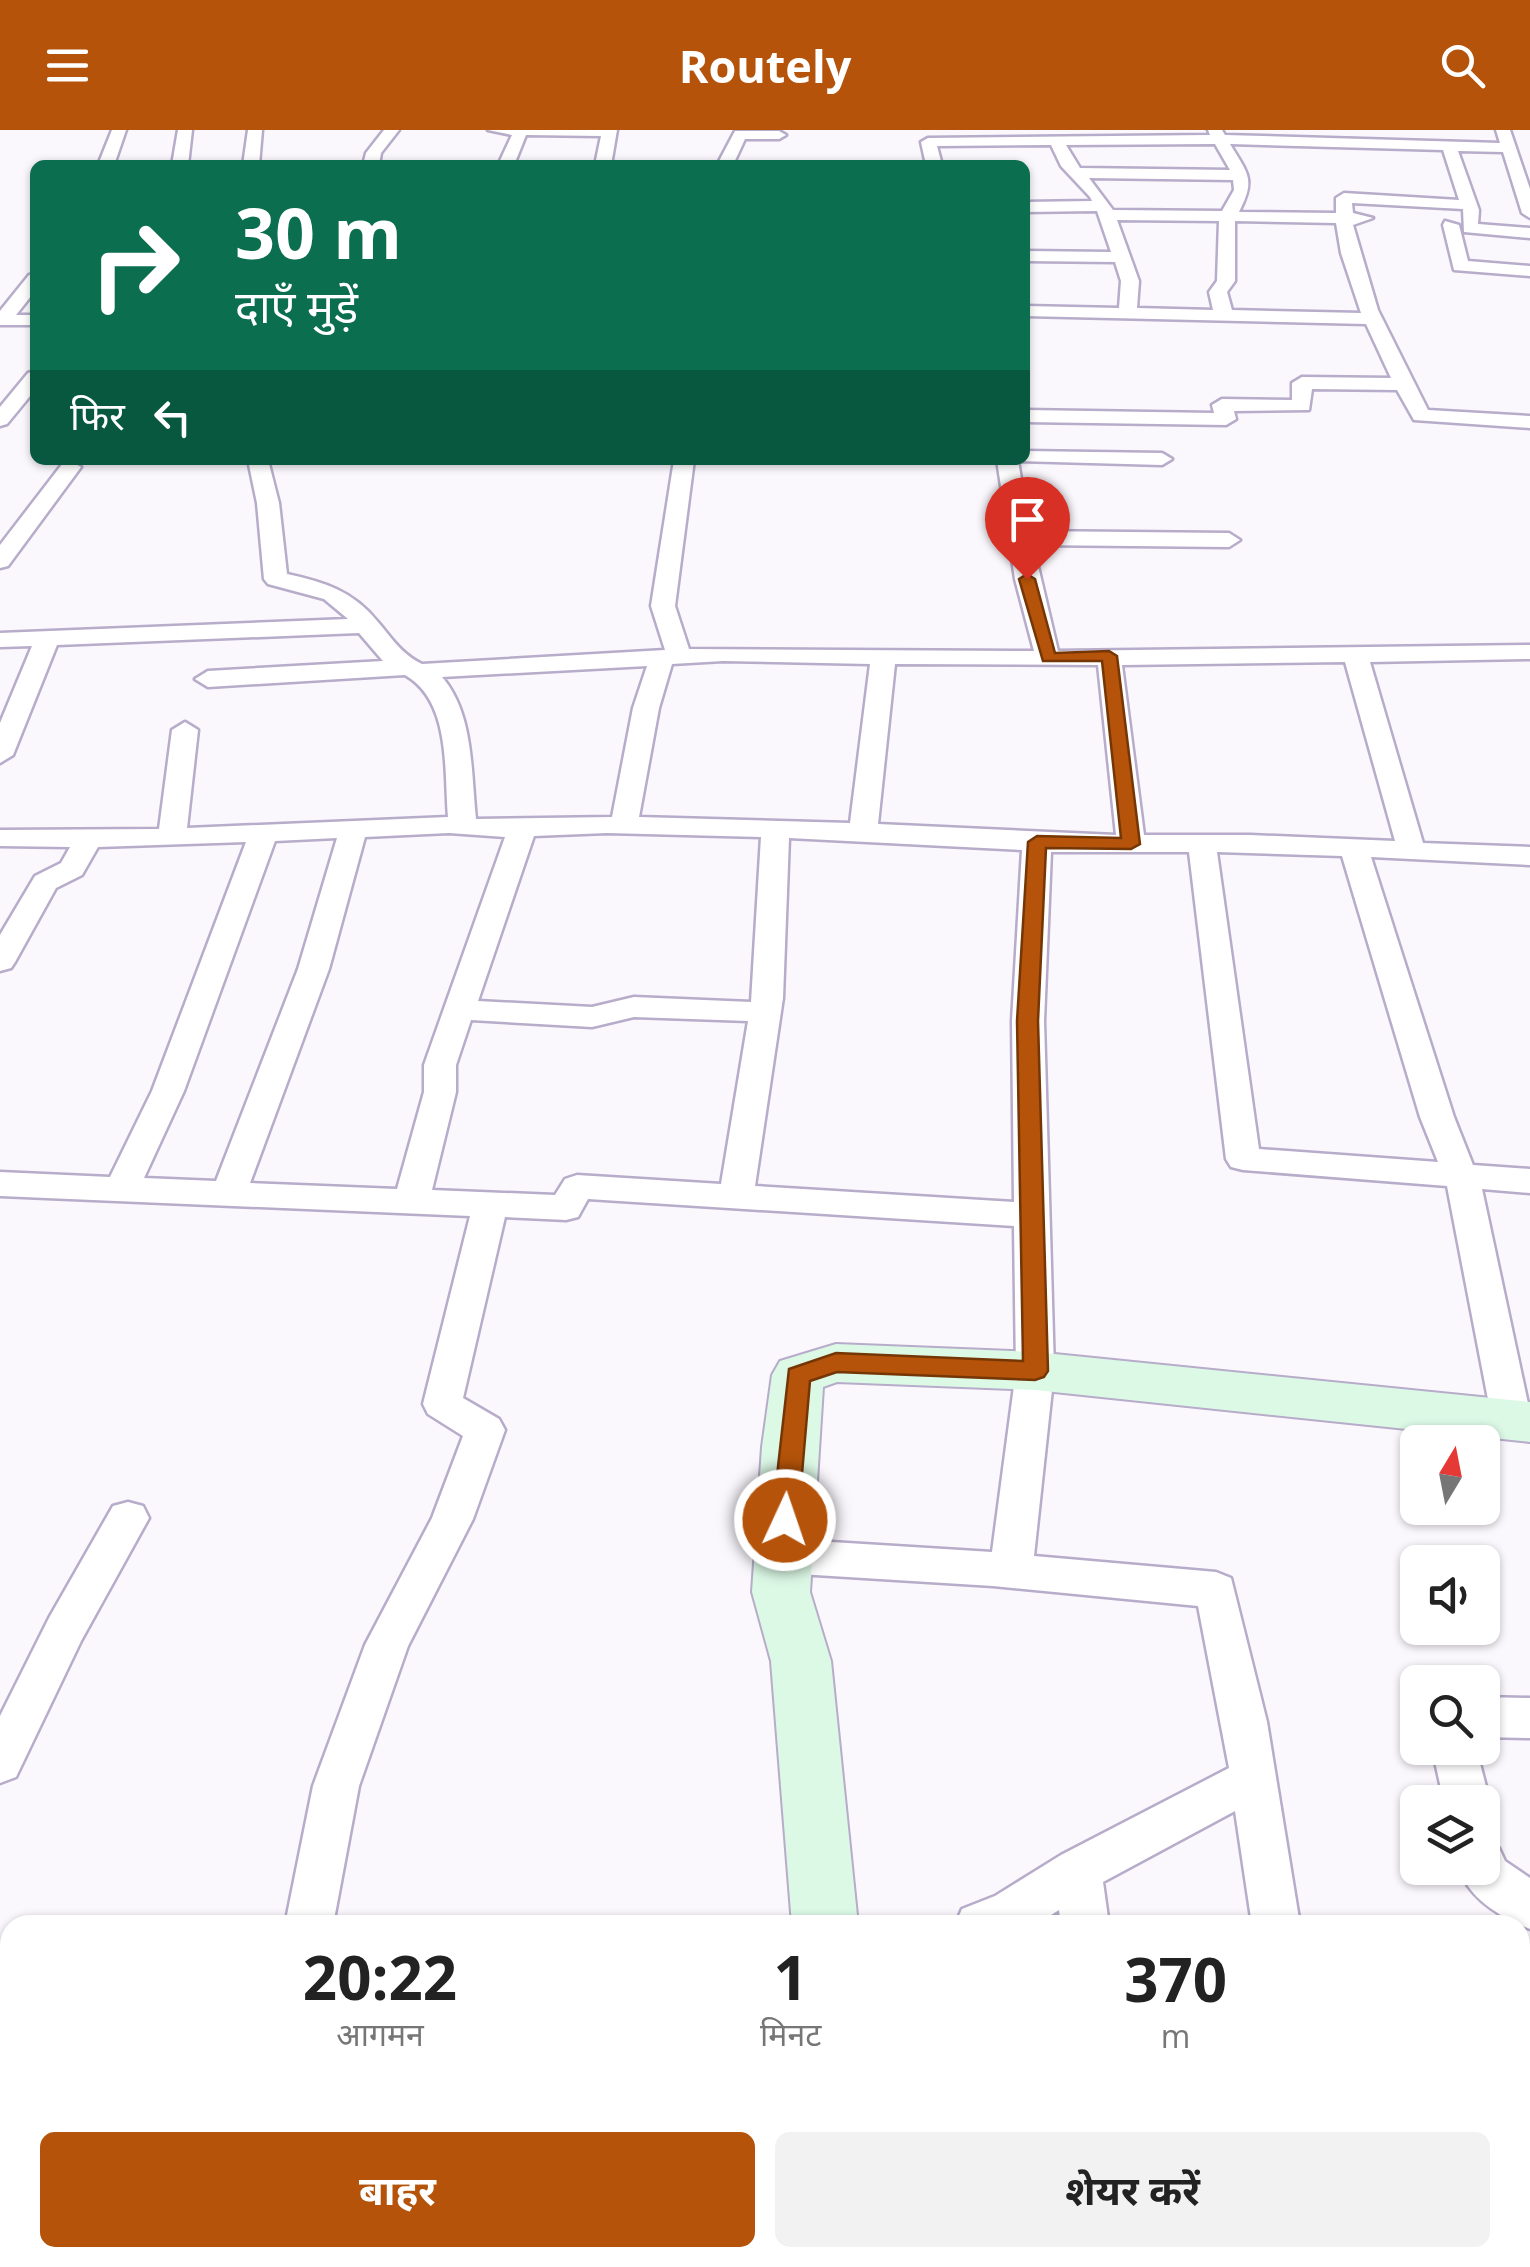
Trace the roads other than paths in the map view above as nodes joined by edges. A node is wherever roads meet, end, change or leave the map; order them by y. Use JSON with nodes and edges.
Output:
{"nodes":[{"id":1,"x":118,"y":130,"type":"edge"},
{"id":2,"x":185,"y":130,"type":"edge"},
{"id":3,"x":255,"y":130,"type":"edge"},
{"id":4,"x":392,"y":130,"type":"edge"},
{"id":5,"x":496,"y":130,"type":"edge"},
{"id":6,"x":520,"y":130,"type":"edge"},
{"id":7,"x":609,"y":131,"type":"edge"},
{"id":8,"x":1218,"y":135,"type":"edge"},
{"id":9,"x":1048,"y":137,"type":"edge"},
{"id":10,"x":778,"y":138,"type":"edge"},
{"id":11,"x":1508,"y":138,"type":"edge"},
{"id":12,"x":1357,"y":142,"type":"edge"},
{"id":13,"x":1449,"y":146,"type":"junction"},
{"id":14,"x":108,"y":160,"type":"edge"},
{"id":15,"x":181,"y":160,"type":"edge"},
{"id":16,"x":252,"y":160,"type":"edge"},
{"id":17,"x":372,"y":160,"type":"edge"},
{"id":18,"x":509,"y":160,"type":"edge"},
{"id":19,"x":604,"y":160,"type":"edge"},
{"id":20,"x":727,"y":160,"type":"edge"},
{"id":21,"x":933,"y":160,"type":"edge"},
{"id":22,"x":1076,"y":172,"type":"junction"},
{"id":23,"x":1241,"y":174,"type":"junction"},
{"id":24,"x":1529,"y":205,"type":"edge"},
{"id":25,"x":1030,"y":206,"type":"edge"},
{"id":26,"x":1470,"y":206,"type":"junction"},
{"id":27,"x":1104,"y":211,"type":"junction"},
{"id":28,"x":1228,"y":218,"type":"junction"},
{"id":29,"x":1342,"y":218,"type":"junction"},
{"id":30,"x":1392,"y":220,"type":"dead end"},
{"id":31,"x":1410,"y":220,"type":"dead end"},
{"id":32,"x":1461,"y":226,"type":"junction"},
{"id":33,"x":1530,"y":233,"type":"edge"},
{"id":34,"x":1030,"y":238,"type":"edge"},
{"id":35,"x":1061,"y":238,"type":"dead end"},
{"id":36,"x":1030,"y":256,"type":"edge"},
{"id":37,"x":1123,"y":257,"type":"junction"},
{"id":38,"x":1530,"y":271,"type":"edge"},
{"id":39,"x":30,"y":283,"type":"edge"},
{"id":40,"x":8,"y":301,"type":"edge"},
{"id":41,"x":1030,"y":311,"type":"edge"},
{"id":42,"x":1127,"y":314,"type":"junction"},
{"id":43,"x":1224,"y":316,"type":"junction"},
{"id":44,"x":1373,"y":319,"type":"junction"},
{"id":45,"x":30,"y":320,"type":"edge"},
{"id":46,"x":30,"y":383,"type":"edge"},
{"id":47,"x":1405,"y":384,"type":"junction"},
{"id":48,"x":30,"y":414,"type":"edge"},
{"id":49,"x":2,"y":416,"type":"edge"},
{"id":50,"x":1030,"y":416,"type":"edge"},
{"id":51,"x":1530,"y":422,"type":"edge"},
{"id":52,"x":1030,"y":458,"type":"edge"},
{"id":53,"x":1162,"y":460,"type":"dead end"},
{"id":54,"x":259,"y":465,"type":"edge"},
{"id":55,"x":683,"y":465,"type":"edge"},
{"id":56,"x":1008,"y":465,"type":"edge"},
{"id":57,"x":70,"y":468,"type":"dead end"},
{"id":58,"x":1022,"y":538,"type":"junction"},
{"id":59,"x":1229,"y":540,"type":"dead end"},
{"id":60,"x":0,"y":561,"type":"edge"},
{"id":61,"x":368,"y":625,"type":"junction"},
{"id":62,"x":46,"y":639,"type":"junction"},
{"id":63,"x":0,"y":640,"type":"edge"},
{"id":64,"x":1530,"y":652,"type":"edge"},
{"id":65,"x":1354,"y":653,"type":"junction"},
{"id":66,"x":671,"y":656,"type":"junction"},
{"id":67,"x":1109,"y":656,"type":"junction"},
{"id":68,"x":1048,"y":658,"type":"junction"},
{"id":69,"x":882,"y":659,"type":"junction"},
{"id":70,"x":417,"y":669,"type":"junction"},
{"id":71,"x":208,"y":679,"type":"dead end"},
{"id":72,"x":185,"y":730,"type":"dead end"},
{"id":73,"x":0,"y":755,"type":"edge"},
{"id":74,"x":463,"y":826,"type":"junction"},
{"id":75,"x":624,"y":826,"type":"junction"},
{"id":76,"x":522,"y":828,"type":"junction"},
{"id":77,"x":353,"y":829,"type":"junction"},
{"id":78,"x":775,"y":830,"type":"junction"},
{"id":79,"x":862,"y":832,"type":"junction"},
{"id":80,"x":262,"y":834,"type":"junction"},
{"id":81,"x":172,"y":837,"type":"junction"},
{"id":82,"x":0,"y":838,"type":"edge"},
{"id":83,"x":89,"y":838,"type":"junction"},
{"id":84,"x":1037,"y":842,"type":"junction"},
{"id":85,"x":1131,"y":844,"type":"junction"},
{"id":86,"x":1202,"y":844,"type":"junction"},
{"id":87,"x":1354,"y":848,"type":"junction"},
{"id":88,"x":1412,"y":852,"type":"junction"},
{"id":89,"x":1530,"y":856,"type":"edge"},
{"id":90,"x":0,"y":962,"type":"edge"},
{"id":91,"x":459,"y":1010,"type":"junction"},
{"id":92,"x":765,"y":1012,"type":"junction"},
{"id":93,"x":1460,"y":1175,"type":"junction"},
{"id":94,"x":1530,"y":1181,"type":"edge"},
{"id":95,"x":0,"y":1184,"type":"edge"},
{"id":96,"x":121,"y":1191,"type":"junction"},
{"id":97,"x":228,"y":1194,"type":"junction"},
{"id":98,"x":736,"y":1196,"type":"junction"},
{"id":99,"x":412,"y":1200,"type":"junction"},
{"id":100,"x":491,"y":1204,"type":"junction"},
{"id":101,"x":1034,"y":1215,"type":"junction"},
{"id":102,"x":1035,"y":1371,"type":"junction"},
{"id":103,"x":1521,"y":1422,"type":"edge"},
{"id":104,"x":128,"y":1518,"type":"dead end"},
{"id":105,"x":783,"y":1556,"type":"junction"},
{"id":106,"x":1010,"y":1571,"type":"junction"},
{"id":107,"x":1500,"y":1717,"type":"edge"},
{"id":108,"x":1530,"y":1718,"type":"edge"},
{"id":109,"x":0,"y":1763,"type":"edge"},
{"id":110,"x":1252,"y":1779,"type":"junction"},
{"id":111,"x":1078,"y":1870,"type":"junction"},
{"id":112,"x":1499,"y":1885,"type":"edge"},
{"id":113,"x":1530,"y":1906,"type":"edge"},
{"id":114,"x":311,"y":1915,"type":"edge"},
{"id":115,"x":824,"y":1915,"type":"edge"},
{"id":116,"x":1006,"y":1915,"type":"edge"},
{"id":117,"x":1084,"y":1915,"type":"edge"},
{"id":118,"x":1274,"y":1915,"type":"edge"}],
"edges":[{"from":1,"to":14,"type":"street"},
{"from":2,"to":15,"type":"street"},
{"from":3,"to":16,"type":"street"},
{"from":4,"to":17,"type":"street"},
{"from":5,"to":6,"type":"street"},
{"from":6,"to":7,"type":"street"},
{"from":6,"to":18,"type":"street"},
{"from":7,"to":19,"type":"street"},
{"from":8,"to":9,"type":"street"},
{"from":8,"to":12,"type":"street"},
{"from":8,"to":23,"type":"street"},
{"from":9,"to":21,"type":"street"},
{"from":9,"to":22,"type":"street"},
{"from":10,"to":20,"type":"street"},
{"from":11,"to":13,"type":"street"},
{"from":11,"to":24,"type":"street"},
{"from":12,"to":13,"type":"street"},
{"from":13,"to":26,"type":"street"},
{"from":22,"to":23,"type":"street"},
{"from":22,"to":27,"type":"street"},
{"from":23,"to":28,"type":"street"},
{"from":25,"to":27,"type":"street"},
{"from":26,"to":29,"type":"street"},
{"from":26,"to":32,"type":"street"},
{"from":27,"to":28,"type":"street"},
{"from":27,"to":37,"type":"street"},
{"from":28,"to":29,"type":"street"},
{"from":28,"to":43,"type":"street"},
{"from":29,"to":30,"type":"street"},
{"from":29,"to":44,"type":"street"},
{"from":31,"to":32,"type":"street"},
{"from":32,"to":33,"type":"street"},
{"from":32,"to":38,"type":"street"},
{"from":34,"to":35,"type":"street"},
{"from":36,"to":37,"type":"street"},
{"from":37,"to":42,"type":"street"},
{"from":39,"to":40,"type":"street"},
{"from":40,"to":45,"type":"street"},
{"from":41,"to":42,"type":"street"},
{"from":42,"to":43,"type":"street"},
{"from":43,"to":44,"type":"street"},
{"from":44,"to":47,"type":"street"},
{"from":46,"to":49,"type":"street"},
{"from":47,"to":50,"type":"street"},
{"from":47,"to":51,"type":"street"},
{"from":48,"to":49,"type":"street"},
{"from":52,"to":53,"type":"street"},
{"from":54,"to":61,"type":"street"},
{"from":55,"to":66,"type":"street"},
{"from":56,"to":58,"type":"street"},
{"from":57,"to":60,"type":"street"},
{"from":58,"to":59,"type":"street"},
{"from":58,"to":68,"type":"street"},
{"from":61,"to":62,"type":"street"},
{"from":61,"to":70,"type":"street"},
{"from":62,"to":63,"type":"street"},
{"from":62,"to":73,"type":"street"},
{"from":64,"to":65,"type":"street"},
{"from":65,"to":67,"type":"street"},
{"from":65,"to":88,"type":"street"},
{"from":66,"to":69,"type":"street"},
{"from":66,"to":70,"type":"street"},
{"from":66,"to":75,"type":"street"},
{"from":67,"to":68,"type":"street"},
{"from":67,"to":85,"type":"street"},
{"from":68,"to":69,"type":"street"},
{"from":69,"to":79,"type":"street"},
{"from":70,"to":71,"type":"street"},
{"from":70,"to":74,"type":"street"},
{"from":72,"to":81,"type":"street"},
{"from":74,"to":76,"type":"street"},
{"from":74,"to":77,"type":"street"},
{"from":75,"to":76,"type":"street"},
{"from":75,"to":78,"type":"street"},
{"from":76,"to":91,"type":"street"},
{"from":77,"to":80,"type":"street"},
{"from":77,"to":97,"type":"street"},
{"from":78,"to":79,"type":"street"},
{"from":78,"to":92,"type":"street"},
{"from":79,"to":84,"type":"street"},
{"from":80,"to":81,"type":"street"},
{"from":80,"to":96,"type":"street"},
{"from":81,"to":83,"type":"street"},
{"from":82,"to":83,"type":"street"},
{"from":83,"to":90,"type":"street"},
{"from":84,"to":85,"type":"street"},
{"from":84,"to":101,"type":"street"},
{"from":85,"to":86,"type":"street"},
{"from":86,"to":87,"type":"street"},
{"from":86,"to":93,"type":"street"},
{"from":87,"to":88,"type":"street"},
{"from":87,"to":93,"type":"street"},
{"from":88,"to":89,"type":"street"},
{"from":91,"to":92,"type":"street"},
{"from":91,"to":99,"type":"street"},
{"from":92,"to":98,"type":"street"},
{"from":93,"to":94,"type":"street"},
{"from":93,"to":103,"type":"street"},
{"from":95,"to":96,"type":"street"},
{"from":96,"to":97,"type":"street"},
{"from":97,"to":99,"type":"street"},
{"from":98,"to":100,"type":"street"},
{"from":98,"to":101,"type":"street"},
{"from":99,"to":100,"type":"street"},
{"from":100,"to":114,"type":"street"},
{"from":101,"to":102,"type":"street"},
{"from":102,"to":103,"type":"street"},
{"from":102,"to":105,"type":"street"},
{"from":102,"to":106,"type":"street"},
{"from":104,"to":109,"type":"street"},
{"from":105,"to":106,"type":"street"},
{"from":105,"to":115,"type":"street"},
{"from":106,"to":110,"type":"street"},
{"from":107,"to":108,"type":"street"},
{"from":110,"to":111,"type":"street"},
{"from":110,"to":118,"type":"street"},
{"from":111,"to":116,"type":"street"},
{"from":111,"to":117,"type":"street"},
{"from":112,"to":113,"type":"street"}]}
